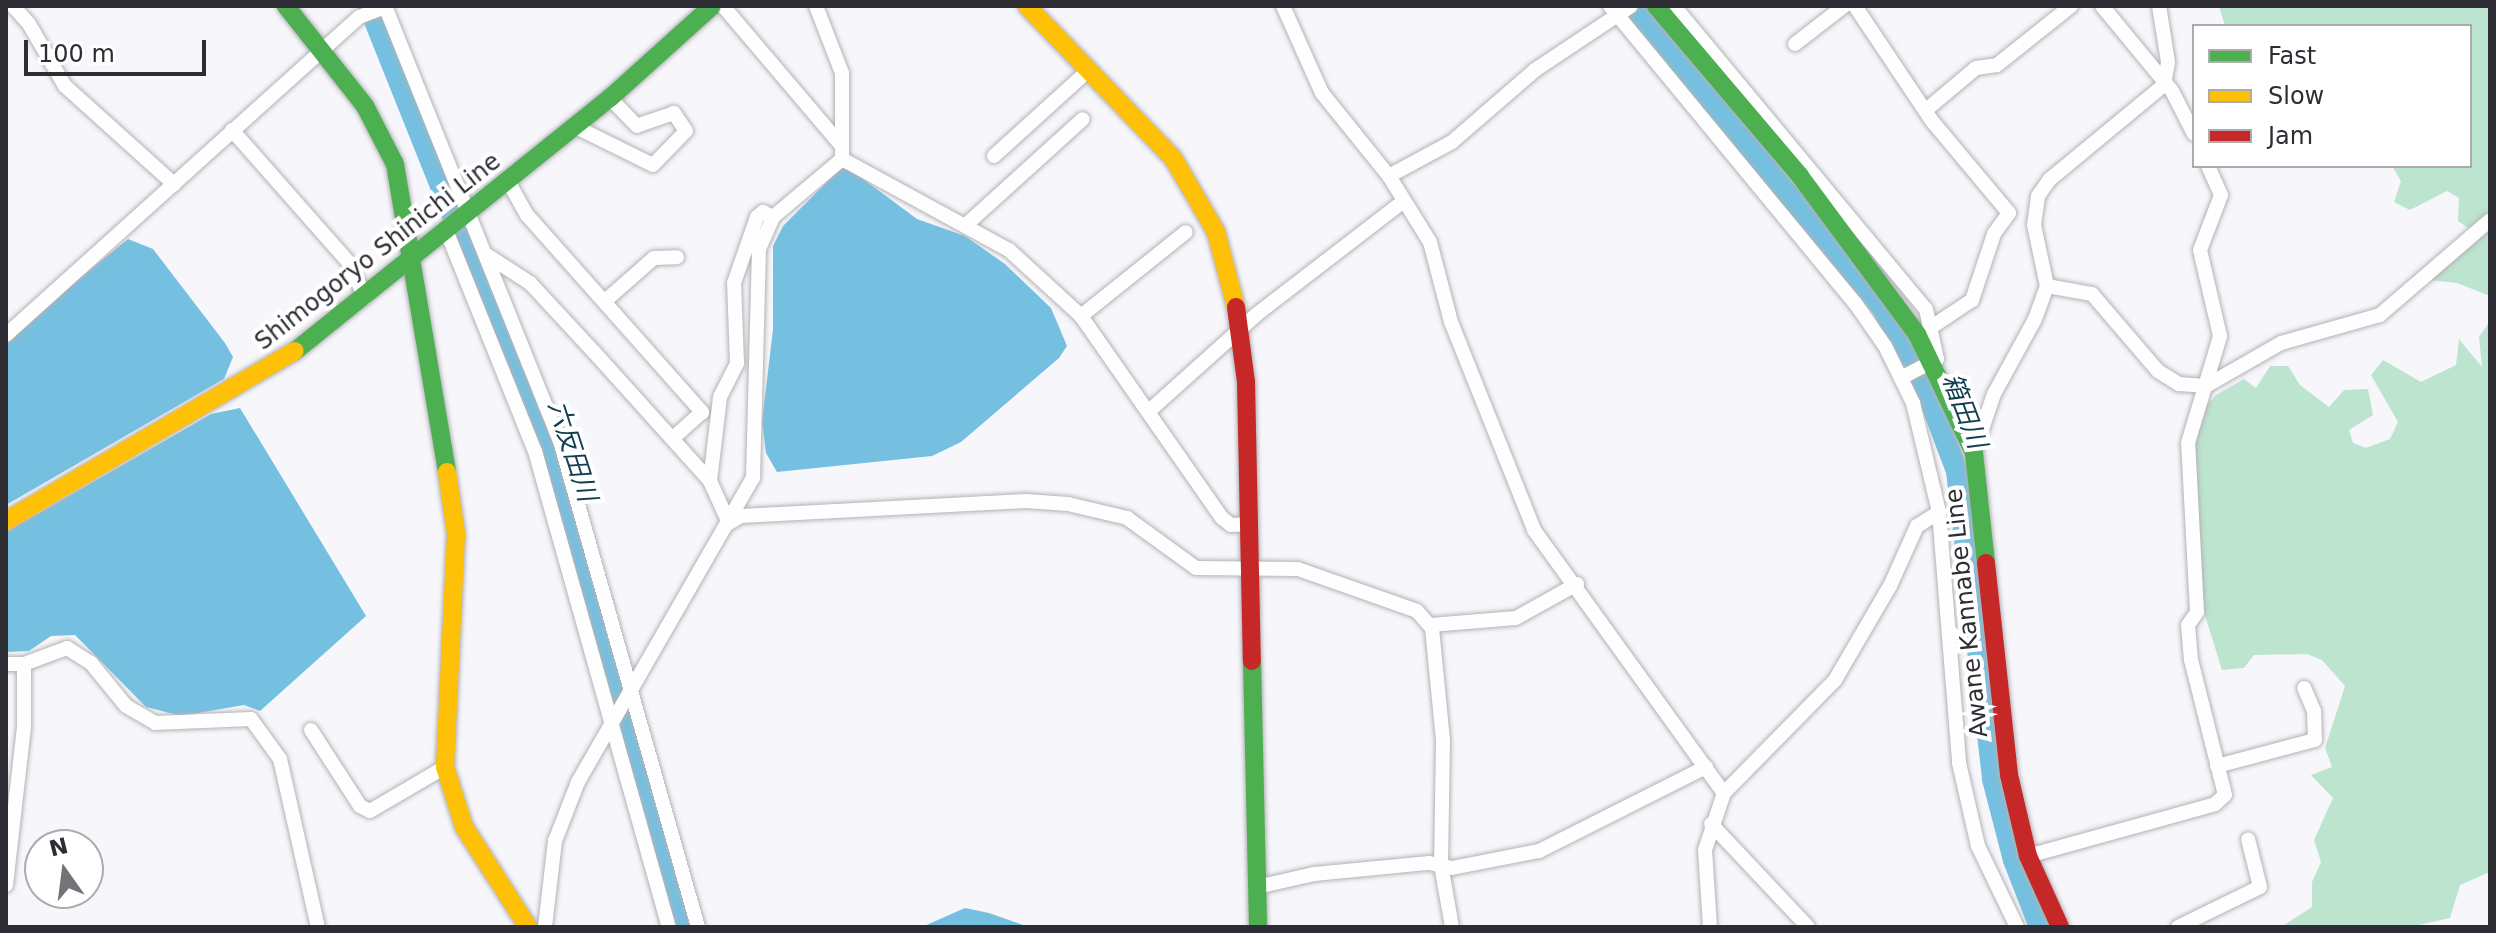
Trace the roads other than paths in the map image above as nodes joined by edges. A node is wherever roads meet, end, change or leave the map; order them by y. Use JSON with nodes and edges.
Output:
{"nodes":[{"id":1,"x":13,"y":6,"type":"edge"},
{"id":2,"x":286,"y":6,"type":"edge"},
{"id":3,"x":385,"y":6,"type":"edge"},
{"id":4,"x":712,"y":6,"type":"edge"},
{"id":5,"x":723,"y":6,"type":"edge"},
{"id":6,"x":816,"y":6,"type":"edge"},
{"id":7,"x":1027,"y":6,"type":"edge"},
{"id":8,"x":1283,"y":6,"type":"edge"},
{"id":9,"x":1631,"y":6,"type":"edge"},
{"id":10,"x":1656,"y":6,"type":"edge"},
{"id":11,"x":1674,"y":6,"type":"edge"},
{"id":12,"x":1844,"y":6,"type":"edge"},
{"id":13,"x":1855,"y":6,"type":"edge"},
{"id":14,"x":2071,"y":6,"type":"edge"},
{"id":15,"x":2102,"y":6,"type":"edge"},
{"id":16,"x":2159,"y":6,"type":"edge"},
{"id":17,"x":1614,"y":12,"type":"edge"},
{"id":18,"x":1795,"y":44,"type":"dead end"},
{"id":19,"x":323,"y":52,"type":"junction"},
{"id":20,"x":1090,"y":69,"type":"junction"},
{"id":21,"x":2164,"y":85,"type":"junction"},
{"id":22,"x":610,"y":98,"type":"junction"},
{"id":23,"x":1926,"y":110,"type":"junction"},
{"id":24,"x":1083,"y":119,"type":"dead end"},
{"id":25,"x":574,"y":126,"type":"junction"},
{"id":26,"x":232,"y":130,"type":"junction"},
{"id":27,"x":2192,"y":131,"type":"edge"},
{"id":28,"x":841,"y":152,"type":"junction"},
{"id":29,"x":994,"y":156,"type":"dead end"},
{"id":30,"x":2209,"y":168,"type":"edge"},
{"id":31,"x":1389,"y":176,"type":"junction"},
{"id":32,"x":508,"y":181,"type":"junction"},
{"id":33,"x":174,"y":184,"type":"junction"},
{"id":34,"x":1401,"y":203,"type":"junction"},
{"id":35,"x":2030,"y":209,"type":"junction"},
{"id":36,"x":2010,"y":213,"type":"junction"},
{"id":37,"x":467,"y":214,"type":"junction"},
{"id":38,"x":773,"y":217,"type":"junction"},
{"id":39,"x":2490,"y":220,"type":"edge"},
{"id":40,"x":967,"y":224,"type":"junction"},
{"id":41,"x":447,"y":229,"type":"junction"},
{"id":42,"x":1186,"y":232,"type":"dead end"},
{"id":43,"x":485,"y":254,"type":"junction"},
{"id":44,"x":413,"y":256,"type":"junction"},
{"id":45,"x":677,"y":257,"type":"dead end"},
{"id":46,"x":2047,"y":286,"type":"junction"},
{"id":47,"x":365,"y":298,"type":"junction"},
{"id":48,"x":605,"y":301,"type":"junction"},
{"id":49,"x":6,"y":311,"type":"edge"},
{"id":50,"x":1081,"y":316,"type":"junction"},
{"id":51,"x":1933,"y":326,"type":"junction"},
{"id":52,"x":1242,"y":327,"type":"junction"},
{"id":53,"x":11,"y":329,"type":"edge"},
{"id":54,"x":1931,"y":363,"type":"junction"},
{"id":55,"x":1901,"y":378,"type":"junction"},
{"id":56,"x":2206,"y":386,"type":"junction"},
{"id":57,"x":1149,"y":411,"type":"junction"},
{"id":58,"x":672,"y":439,"type":"junction"},
{"id":59,"x":1974,"y":453,"type":"junction"},
{"id":60,"x":710,"y":481,"type":"junction"},
{"id":61,"x":1939,"y":512,"type":"junction"},
{"id":62,"x":6,"y":521,"type":"edge"},
{"id":63,"x":729,"y":523,"type":"junction"},
{"id":64,"x":1250,"y":524,"type":"junction"},
{"id":65,"x":1249,"y":567,"type":"junction"},
{"id":66,"x":1577,"y":584,"type":"junction"},
{"id":67,"x":1431,"y":625,"type":"junction"},
{"id":68,"x":6,"y":664,"type":"edge"},
{"id":69,"x":24,"y":664,"type":"junction"},
{"id":70,"x":628,"y":688,"type":"junction"},
{"id":71,"x":2304,"y":688,"type":"dead end"},
{"id":72,"x":610,"y":722,"type":"junction"},
{"id":73,"x":311,"y":730,"type":"dead end"},
{"id":74,"x":2217,"y":766,"type":"junction"},
{"id":75,"x":445,"y":767,"type":"junction"},
{"id":76,"x":1706,"y":767,"type":"junction"},
{"id":77,"x":1724,"y":793,"type":"junction"},
{"id":78,"x":1711,"y":824,"type":"junction"},
{"id":79,"x":2248,"y":839,"type":"dead end"},
{"id":80,"x":2028,"y":856,"type":"junction"},
{"id":81,"x":1441,"y":865,"type":"junction"},
{"id":82,"x":6,"y":885,"type":"edge"},
{"id":83,"x":1257,"y":887,"type":"junction"},
{"id":84,"x":318,"y":927,"type":"edge"},
{"id":85,"x":528,"y":927,"type":"edge"},
{"id":86,"x":545,"y":927,"type":"edge"},
{"id":87,"x":669,"y":927,"type":"edge"},
{"id":88,"x":698,"y":927,"type":"edge"},
{"id":89,"x":1258,"y":927,"type":"edge"},
{"id":90,"x":1452,"y":927,"type":"edge"},
{"id":91,"x":1710,"y":927,"type":"edge"},
{"id":92,"x":1808,"y":927,"type":"edge"},
{"id":93,"x":2017,"y":927,"type":"edge"},
{"id":94,"x":2060,"y":927,"type":"edge"},
{"id":95,"x":2178,"y":927,"type":"edge"}],
"edges":[{"from":1,"to":33,"type":"street"},
{"from":2,"to":19,"type":"main road"},
{"from":3,"to":19,"type":"street"},
{"from":3,"to":37,"type":"street"},
{"from":4,"to":22,"type":"main road","name":"Shimogoryo Shinichi Line"},
{"from":5,"to":28,"type":"street"},
{"from":6,"to":28,"type":"street"},
{"from":7,"to":20,"type":"main road"},
{"from":8,"to":31,"type":"street"},
{"from":9,"to":17,"type":"street"},
{"from":10,"to":54,"type":"main road","name":"Awane Kannabe Line"},
{"from":11,"to":51,"type":"street"},
{"from":12,"to":18,"type":"street"},
{"from":13,"to":23,"type":"street"},
{"from":14,"to":23,"type":"street"},
{"from":15,"to":21,"type":"street"},
{"from":16,"to":21,"type":"street"},
{"from":17,"to":31,"type":"street"},
{"from":17,"to":55,"type":"street"},
{"from":19,"to":26,"type":"street"},
{"from":19,"to":44,"type":"main road"},
{"from":20,"to":29,"type":"street"},
{"from":20,"to":52,"type":"main road"},
{"from":21,"to":27,"type":"street"},
{"from":21,"to":35,"type":"street"},
{"from":22,"to":25,"type":"main road","name":"Shimogoryo Shinichi Line"},
{"from":22,"to":25,"type":"street"},
{"from":23,"to":36,"type":"street"},
{"from":24,"to":40,"type":"street"},
{"from":25,"to":32,"type":"main road","name":"Shimogoryo Shinichi Line"},
{"from":26,"to":33,"type":"street"},
{"from":26,"to":47,"type":"street"},
{"from":28,"to":38,"type":"street"},
{"from":28,"to":40,"type":"street"},
{"from":30,"to":56,"type":"street"},
{"from":31,"to":34,"type":"street"},
{"from":32,"to":37,"type":"main road","name":"Shimogoryo Shinichi Line"},
{"from":32,"to":48,"type":"street"},
{"from":33,"to":53,"type":"street"},
{"from":34,"to":52,"type":"street"},
{"from":34,"to":66,"type":"street"},
{"from":35,"to":36,"type":"street"},
{"from":35,"to":46,"type":"street"},
{"from":36,"to":51,"type":"street"},
{"from":37,"to":41,"type":"main road","name":"Shimogoryo Shinichi Line"},
{"from":37,"to":43,"type":"street"},
{"from":38,"to":60,"type":"street"},
{"from":38,"to":63,"type":"street"},
{"from":39,"to":56,"type":"street"},
{"from":40,"to":50,"type":"street"},
{"from":41,"to":44,"type":"main road","name":"Shimogoryo Shinichi Line"},
{"from":41,"to":72,"type":"street"},
{"from":42,"to":50,"type":"street"},
{"from":43,"to":58,"type":"street"},
{"from":43,"to":70,"type":"street"},
{"from":44,"to":47,"type":"main road","name":"Shimogoryo Shinichi Line"},
{"from":44,"to":75,"type":"main road"},
{"from":45,"to":48,"type":"street"},
{"from":46,"to":56,"type":"street"},
{"from":46,"to":59,"type":"street"},
{"from":47,"to":62,"type":"main road","name":"Shimogoryo Shinichi Line"},
{"from":48,"to":58,"type":"street"},
{"from":49,"to":53,"type":"street"},
{"from":50,"to":57,"type":"street"},
{"from":51,"to":54,"type":"street"},
{"from":52,"to":57,"type":"street"},
{"from":52,"to":64,"type":"main road"},
{"from":54,"to":55,"type":"street"},
{"from":54,"to":59,"type":"main road","name":"Awane Kannabe Line"},
{"from":55,"to":61,"type":"street"},
{"from":56,"to":74,"type":"street"},
{"from":57,"to":64,"type":"street"},
{"from":58,"to":60,"type":"street"},
{"from":59,"to":80,"type":"main road","name":"Awane Kannabe Line"},
{"from":60,"to":63,"type":"street"},
{"from":61,"to":77,"type":"street"},
{"from":61,"to":93,"type":"street"},
{"from":63,"to":65,"type":"street"},
{"from":63,"to":70,"type":"street"},
{"from":64,"to":65,"type":"main road"},
{"from":65,"to":67,"type":"street"},
{"from":65,"to":83,"type":"main road"},
{"from":66,"to":67,"type":"street"},
{"from":66,"to":76,"type":"street"},
{"from":67,"to":81,"type":"street"},
{"from":68,"to":69,"type":"street"},
{"from":69,"to":82,"type":"street"},
{"from":69,"to":84,"type":"street"},
{"from":70,"to":72,"type":"street"},
{"from":70,"to":88,"type":"street"},
{"from":71,"to":74,"type":"street"},
{"from":72,"to":86,"type":"street"},
{"from":72,"to":87,"type":"street"},
{"from":73,"to":75,"type":"street"},
{"from":74,"to":80,"type":"street"},
{"from":75,"to":85,"type":"main road"},
{"from":76,"to":77,"type":"street"},
{"from":76,"to":81,"type":"street"},
{"from":77,"to":78,"type":"street"},
{"from":78,"to":91,"type":"street"},
{"from":78,"to":92,"type":"street"},
{"from":79,"to":95,"type":"street"},
{"from":80,"to":94,"type":"main road","name":"Awane Kannabe Line"},
{"from":81,"to":83,"type":"street"},
{"from":81,"to":90,"type":"street"},
{"from":83,"to":89,"type":"main road"}]}
